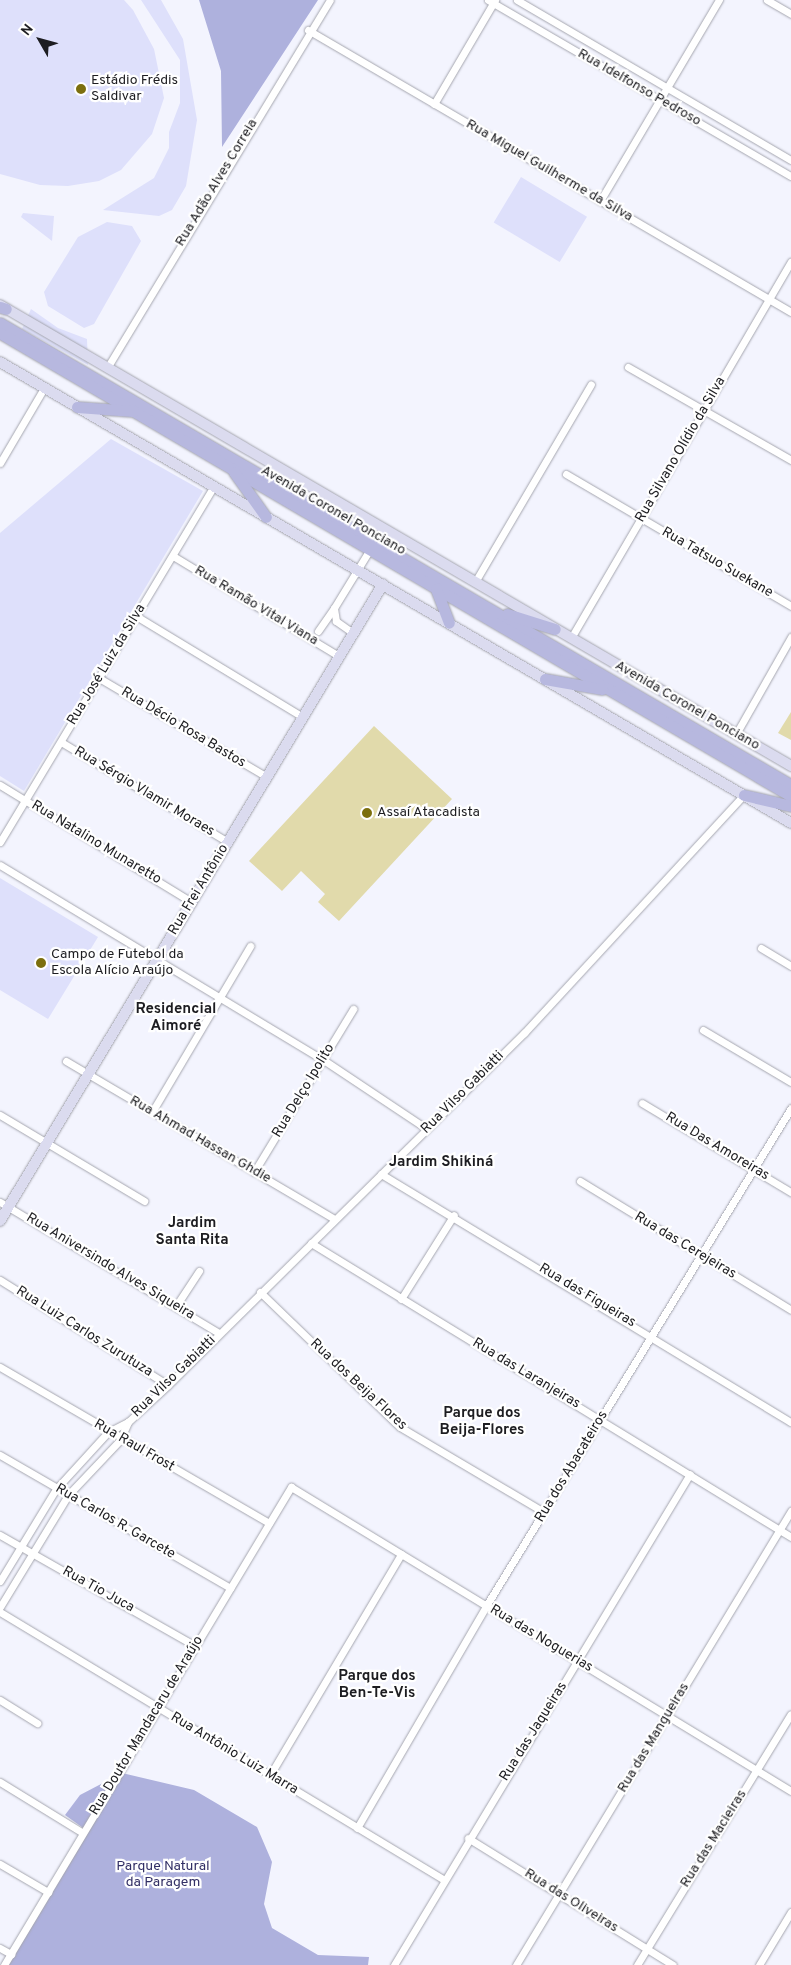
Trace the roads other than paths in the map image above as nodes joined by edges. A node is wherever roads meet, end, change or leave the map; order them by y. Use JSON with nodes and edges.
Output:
{"nodes":[{"id":1,"x":330,"y":0,"type":"edge"},
{"id":2,"x":517,"y":0,"type":"edge"},
{"id":3,"x":719,"y":0,"type":"edge"},
{"id":4,"x":767,"y":0,"type":"edge"},
{"id":5,"x":492,"y":1,"type":"edge"},
{"id":6,"x":791,"y":14,"type":"edge"},
{"id":7,"x":308,"y":30,"type":"junction"},
{"id":8,"x":667,"y":87,"type":"junction"},
{"id":9,"x":659,"y":100,"type":"junction"},
{"id":10,"x":434,"y":104,"type":"junction"},
{"id":11,"x":791,"y":160,"type":"edge"},
{"id":12,"x":791,"y":176,"type":"edge"},
{"id":13,"x":600,"y":201,"type":"junction"},
{"id":14,"x":791,"y":262,"type":"edge"},
{"id":15,"x":769,"y":300,"type":"junction"},
{"id":16,"x":2,"y":307,"type":"edge"},
{"id":17,"x":791,"y":312,"type":"edge"},
{"id":18,"x":0,"y":323,"type":"edge"},
{"id":19,"x":0,"y":334,"type":"edge"},
{"id":20,"x":0,"y":362,"type":"edge"},
{"id":21,"x":628,"y":367,"type":"dead end"},
{"id":22,"x":107,"y":368,"type":"junction"},
{"id":23,"x":591,"y":384,"type":"dead end"},
{"id":24,"x":44,"y":388,"type":"junction"},
{"id":25,"x":77,"y":407,"type":"junction"},
{"id":26,"x":704,"y":410,"type":"junction"},
{"id":27,"x":133,"y":411,"type":"junction"},
{"id":28,"x":791,"y":460,"type":"edge"},
{"id":29,"x":0,"y":463,"type":"edge"},
{"id":30,"x":233,"y":470,"type":"junction"},
{"id":31,"x":566,"y":474,"type":"dead end"},
{"id":32,"x":214,"y":488,"type":"junction"},
{"id":33,"x":266,"y":517,"type":"junction"},
{"id":34,"x":641,"y":518,"type":"junction"},
{"id":35,"x":382,"y":528,"type":"junction"},
{"id":36,"x":372,"y":546,"type":"junction"},
{"id":37,"x":173,"y":556,"type":"junction"},
{"id":38,"x":402,"y":563,"type":"junction"},
{"id":39,"x":359,"y":570,"type":"junction"},
{"id":40,"x":475,"y":582,"type":"junction"},
{"id":41,"x":383,"y":584,"type":"junction"},
{"id":42,"x":436,"y":589,"type":"junction"},
{"id":43,"x":791,"y":606,"type":"edge"},
{"id":44,"x":487,"y":607,"type":"junction"},
{"id":45,"x":334,"y":608,"type":"junction"},
{"id":46,"x":136,"y":616,"type":"junction"},
{"id":47,"x":449,"y":623,"type":"junction"},
{"id":48,"x":555,"y":629,"type":"junction"},
{"id":49,"x":318,"y":631,"type":"dead end"},
{"id":50,"x":353,"y":633,"type":"junction"},
{"id":51,"x":791,"y":636,"type":"edge"},
{"id":52,"x":571,"y":638,"type":"junction"},
{"id":53,"x":339,"y":656,"type":"junction"},
{"id":54,"x":99,"y":678,"type":"junction"},
{"id":55,"x":544,"y":679,"type":"junction"},
{"id":56,"x":613,"y":692,"type":"junction"},
{"id":57,"x":302,"y":717,"type":"junction"},
{"id":58,"x":736,"y":734,"type":"junction"},
{"id":59,"x":61,"y":742,"type":"junction"},
{"id":60,"x":791,"y":766,"type":"edge"},
{"id":61,"x":267,"y":777,"type":"junction"},
{"id":62,"x":0,"y":785,"type":"edge"},
{"id":63,"x":791,"y":785,"type":"edge"},
{"id":64,"x":744,"y":796,"type":"junction"},
{"id":65,"x":791,"y":796,"type":"edge"},
{"id":66,"x":25,"y":800,"type":"junction"},
{"id":67,"x":791,"y":806,"type":"edge"},
{"id":68,"x":791,"y":823,"type":"edge"},
{"id":69,"x":0,"y":842,"type":"edge"},
{"id":70,"x":228,"y":842,"type":"junction"},
{"id":71,"x":0,"y":865,"type":"edge"},
{"id":72,"x":192,"y":902,"type":"junction"},
{"id":73,"x":250,"y":946,"type":"dead end"},
{"id":74,"x":761,"y":948,"type":"dead end"},
{"id":75,"x":157,"y":960,"type":"junction"},
{"id":76,"x":791,"y":966,"type":"edge"},
{"id":77,"x":220,"y":998,"type":"junction"},
{"id":78,"x":353,"y":1010,"type":"dead end"},
{"id":79,"x":704,"y":1030,"type":"dead end"},
{"id":80,"x":322,"y":1059,"type":"junction"},
{"id":81,"x":66,"y":1061,"type":"dead end"},
{"id":82,"x":88,"y":1075,"type":"junction"},
{"id":83,"x":791,"y":1082,"type":"edge"},
{"id":84,"x":642,"y":1103,"type":"dead end"},
{"id":85,"x":791,"y":1108,"type":"edge"},
{"id":86,"x":152,"y":1112,"type":"junction"},
{"id":87,"x":0,"y":1115,"type":"edge"},
{"id":88,"x":427,"y":1128,"type":"junction"},
{"id":89,"x":47,"y":1143,"type":"junction"},
{"id":90,"x":753,"y":1169,"type":"junction"},
{"id":91,"x":254,"y":1172,"type":"junction"},
{"id":92,"x":381,"y":1174,"type":"junction"},
{"id":93,"x":580,"y":1181,"type":"dead end"},
{"id":94,"x":791,"y":1192,"type":"edge"},
{"id":95,"x":144,"y":1201,"type":"dead end"},
{"id":96,"x":4,"y":1205,"type":"edge"},
{"id":97,"x":454,"y":1215,"type":"junction"},
{"id":98,"x":334,"y":1219,"type":"junction"},
{"id":99,"x":0,"y":1222,"type":"edge"},
{"id":100,"x":312,"y":1243,"type":"junction"},
{"id":101,"x":701,"y":1256,"type":"junction"},
{"id":102,"x":199,"y":1271,"type":"dead end"},
{"id":103,"x":0,"y":1280,"type":"edge"},
{"id":104,"x":260,"y":1292,"type":"junction"},
{"id":105,"x":401,"y":1299,"type":"junction"},
{"id":106,"x":176,"y":1306,"type":"junction"},
{"id":107,"x":791,"y":1310,"type":"edge"},
{"id":108,"x":219,"y":1334,"type":"junction"},
{"id":109,"x":652,"y":1335,"type":"junction"},
{"id":110,"x":0,"y":1367,"type":"edge"},
{"id":111,"x":168,"y":1385,"type":"junction"},
{"id":112,"x":601,"y":1419,"type":"junction"},
{"id":113,"x":128,"y":1422,"type":"junction"},
{"id":114,"x":791,"y":1422,"type":"edge"},
{"id":115,"x":108,"y":1432,"type":"junction"},
{"id":116,"x":120,"y":1440,"type":"junction"},
{"id":117,"x":0,"y":1455,"type":"edge"},
{"id":118,"x":690,"y":1474,"type":"junction"},
{"id":119,"x":290,"y":1487,"type":"joint"},
{"id":120,"x":56,"y":1489,"type":"junction"},
{"id":121,"x":68,"y":1496,"type":"junction"},
{"id":122,"x":791,"y":1511,"type":"edge"},
{"id":123,"x":544,"y":1512,"type":"junction"},
{"id":124,"x":269,"y":1523,"type":"junction"},
{"id":125,"x":780,"y":1531,"type":"junction"},
{"id":126,"x":0,"y":1535,"type":"edge"},
{"id":127,"x":791,"y":1537,"type":"edge"},
{"id":128,"x":20,"y":1547,"type":"junction"},
{"id":129,"x":32,"y":1554,"type":"junction"},
{"id":130,"x":401,"y":1554,"type":"junction"},
{"id":131,"x":0,"y":1581,"type":"edge"},
{"id":132,"x":230,"y":1588,"type":"junction"},
{"id":133,"x":486,"y":1606,"type":"junction"},
{"id":134,"x":0,"y":1607,"type":"edge"},
{"id":135,"x":0,"y":1612,"type":"edge"},
{"id":136,"x":195,"y":1646,"type":"junction"},
{"id":137,"x":578,"y":1662,"type":"junction"},
{"id":138,"x":0,"y":1700,"type":"edge"},
{"id":139,"x":158,"y":1708,"type":"junction"},
{"id":140,"x":791,"y":1714,"type":"edge"},
{"id":141,"x":666,"y":1716,"type":"junction"},
{"id":142,"x":37,"y":1723,"type":"dead end"},
{"id":143,"x":757,"y":1770,"type":"junction"},
{"id":144,"x":270,"y":1775,"type":"junction"},
{"id":145,"x":0,"y":1782,"type":"edge"},
{"id":146,"x":791,"y":1791,"type":"edge"},
{"id":147,"x":357,"y":1828,"type":"junction"},
{"id":148,"x":83,"y":1833,"type":"junction"},
{"id":149,"x":468,"y":1838,"type":"junction"},
{"id":150,"x":0,"y":1864,"type":"edge"},
{"id":151,"x":443,"y":1879,"type":"junction"},
{"id":152,"x":48,"y":1892,"type":"junction"},
{"id":153,"x":562,"y":1894,"type":"junction"},
{"id":154,"x":791,"y":1912,"type":"edge"},
{"id":155,"x":0,"y":1948,"type":"edge"},
{"id":156,"x":647,"y":1949,"type":"junction"},
{"id":157,"x":10,"y":1954,"type":"junction"},
{"id":158,"x":4,"y":1965,"type":"edge"},
{"id":159,"x":394,"y":1965,"type":"edge"},
{"id":160,"x":516,"y":1965,"type":"edge"},
{"id":161,"x":637,"y":1965,"type":"edge"},
{"id":162,"x":673,"y":1965,"type":"edge"},
{"id":163,"x":759,"y":1965,"type":"edge"}],
"edges":[{"from":1,"to":7,"type":"street","name":"Rua Adão Alves Correia"},
{"from":2,"to":8,"type":"street","name":"Rua Idelfonso Pedroso"},
{"from":3,"to":8,"type":"street"},
{"from":4,"to":6,"type":"street"},
{"from":5,"to":9,"type":"street","name":"Rua Idelfonso Pedroso"},
{"from":5,"to":10,"type":"street"},
{"from":7,"to":10,"type":"street","name":"Rua Miguel Guilherme da Silva"},
{"from":7,"to":22,"type":"street","name":"Rua Adão Alves Correia"},
{"from":8,"to":9,"type":"street"},
{"from":8,"to":11,"type":"street","name":"Rua Idelfonso Pedroso"},
{"from":9,"to":12,"type":"street","name":"Rua Idelfonso Pedroso"},
{"from":9,"to":13,"type":"street"},
{"from":10,"to":13,"type":"street","name":"Rua Miguel Guilherme da Silva"},
{"from":13,"to":15,"type":"street","name":"Rua Miguel Guilherme da Silva"},
{"from":14,"to":15,"type":"street","name":"Rua Silvano Olídio da Silva"},
{"from":15,"to":17,"type":"street","name":"Rua Miguel Guilherme da Silva"},
{"from":15,"to":26,"type":"street","name":"Rua Silvano Olídio da Silva"},
{"from":16,"to":22,"type":"main road"},
{"from":18,"to":36,"type":"main road"},
{"from":19,"to":27,"type":"main road","name":"Avenida Coronel Ponciano"},
{"from":20,"to":24,"type":"main road"},
{"from":21,"to":26,"type":"street"},
{"from":22,"to":35,"type":"main road"},
{"from":23,"to":40,"type":"street"},
{"from":24,"to":25,"type":"main road"},
{"from":24,"to":29,"type":"street"},
{"from":25,"to":27,"type":"main road"},
{"from":25,"to":32,"type":"main road"},
{"from":26,"to":28,"type":"street"},
{"from":26,"to":34,"type":"street","name":"Rua Silvano Olídio da Silva"},
{"from":27,"to":30,"type":"main road","name":"Avenida Coronel Ponciano"},
{"from":30,"to":33,"type":"main road"},
{"from":30,"to":36,"type":"main road","name":"Avenida Coronel Ponciano"},
{"from":31,"to":34,"type":"street","name":"Rua Tatsuo Suekane"},
{"from":32,"to":33,"type":"main road"},
{"from":32,"to":37,"type":"street","name":"Rua José Luiz da Silva"},
{"from":33,"to":39,"type":"main road"},
{"from":34,"to":43,"type":"street","name":"Rua Tatsuo Suekane"},
{"from":34,"to":52,"type":"street","name":"Rua Silvano Olídio da Silva"},
{"from":35,"to":36,"type":"street"},
{"from":35,"to":40,"type":"main road"},
{"from":36,"to":38,"type":"main road","name":"Avenida Coronel Ponciano"},
{"from":36,"to":39,"type":"street"},
{"from":37,"to":46,"type":"street","name":"Rua José Luiz da Silva"},
{"from":37,"to":53,"type":"street","name":"Rua Ramão Vital Viana"},
{"from":38,"to":42,"type":"main road","name":"Avenida Coronel Ponciano"},
{"from":38,"to":44,"type":"main road"},
{"from":39,"to":41,"type":"main road"},
{"from":39,"to":45,"type":"street"},
{"from":40,"to":48,"type":"main road"},
{"from":41,"to":47,"type":"main road"},
{"from":41,"to":50,"type":"main road","name":"Rua Frei Antônio"},
{"from":42,"to":47,"type":"main road"},
{"from":42,"to":56,"type":"main road","name":"Avenida Coronel Ponciano"},
{"from":44,"to":48,"type":"main road"},
{"from":44,"to":63,"type":"main road","name":"Avenida Coronel Ponciano"},
{"from":45,"to":49,"type":"street"},
{"from":45,"to":50,"type":"street"},
{"from":46,"to":54,"type":"street","name":"Rua José Luiz da Silva"},
{"from":46,"to":57,"type":"street"},
{"from":47,"to":55,"type":"main road"},
{"from":48,"to":52,"type":"main road"},
{"from":50,"to":53,"type":"main road","name":"Rua Frei Antônio"},
{"from":51,"to":58,"type":"street"},
{"from":52,"to":58,"type":"main road"},
{"from":53,"to":57,"type":"main road","name":"Rua Frei Antônio"},
{"from":54,"to":59,"type":"street","name":"Rua José Luiz da Silva"},
{"from":54,"to":61,"type":"street","name":"Rua Décio Rosa Bastos"},
{"from":55,"to":56,"type":"main road"},
{"from":55,"to":64,"type":"main road"},
{"from":56,"to":65,"type":"main road","name":"Avenida Coronel Ponciano"},
{"from":57,"to":61,"type":"main road","name":"Rua Frei Antônio"},
{"from":58,"to":60,"type":"main road"},
{"from":59,"to":66,"type":"street","name":"Rua José Luiz da Silva"},
{"from":59,"to":70,"type":"street","name":"Rua Sérgio Vlamir Moraes"},
{"from":61,"to":70,"type":"main road","name":"Rua Frei Antônio"},
{"from":62,"to":66,"type":"street","name":"Rua Natalino Munaretto"},
{"from":64,"to":67,"type":"main road"},
{"from":64,"to":68,"type":"main road"},
{"from":64,"to":88,"type":"street","name":"Rua Vilso Gabiatti"},
{"from":66,"to":69,"type":"street","name":"Rua José Luiz da Silva"},
{"from":66,"to":72,"type":"street","name":"Rua Natalino Munaretto"},
{"from":70,"to":72,"type":"main road","name":"Rua Frei Antônio"},
{"from":71,"to":75,"type":"street"},
{"from":72,"to":75,"type":"main road","name":"Rua Frei Antônio"},
{"from":73,"to":77,"type":"street"},
{"from":74,"to":76,"type":"street"},
{"from":75,"to":77,"type":"street"},
{"from":75,"to":82,"type":"main road","name":"Rua Frei Antônio"},
{"from":77,"to":80,"type":"street"},
{"from":77,"to":86,"type":"street"},
{"from":78,"to":80,"type":"street","name":"Rua Delço Ipolito"},
{"from":79,"to":83,"type":"street"},
{"from":80,"to":88,"type":"street"},
{"from":80,"to":91,"type":"street","name":"Rua Delço Ipolito"},
{"from":81,"to":82,"type":"street","name":"Rua Ahmad Hassan Ghdie"},
{"from":82,"to":86,"type":"street","name":"Rua Ahmad Hassan Ghdie"},
{"from":82,"to":89,"type":"main road","name":"Rua Frei Antônio"},
{"from":84,"to":90,"type":"street","name":"Rua Das Amoreiras"},
{"from":85,"to":90,"type":"street","name":"Rua dos Abacateiros"},
{"from":86,"to":91,"type":"street","name":"Rua Ahmad Hassan Ghdie"},
{"from":87,"to":89,"type":"street"},
{"from":88,"to":92,"type":"street","name":"Rua Vilso Gabiatti"},
{"from":89,"to":95,"type":"street"},
{"from":89,"to":96,"type":"main road","name":"Rua Frei Antônio"},
{"from":90,"to":94,"type":"street","name":"Rua Das Amoreiras"},
{"from":90,"to":101,"type":"street","name":"Rua dos Abacateiros"},
{"from":91,"to":98,"type":"street","name":"Rua Ahmad Hassan Ghdie"},
{"from":92,"to":97,"type":"street","name":"Rua das Figueiras"},
{"from":92,"to":98,"type":"street","name":"Rua Vilso Gabiatti"},
{"from":93,"to":101,"type":"street","name":"Rua das Cerejeiras"},
{"from":96,"to":99,"type":"main road","name":"Rua Frei Antônio"},
{"from":96,"to":106,"type":"street","name":"Rua Aniversindo Alves Siqueira"},
{"from":97,"to":105,"type":"street"},
{"from":97,"to":109,"type":"street","name":"Rua das Figueiras"},
{"from":98,"to":100,"type":"street","name":"Rua Vilso Gabiatti"},
{"from":100,"to":104,"type":"street","name":"Rua Vilso Gabiatti"},
{"from":100,"to":105,"type":"street","name":"Rua das Laranjeiras"},
{"from":101,"to":107,"type":"street","name":"Rua das Cerejeiras"},
{"from":101,"to":109,"type":"street","name":"Rua dos Abacateiros"},
{"from":102,"to":106,"type":"street"},
{"from":103,"to":111,"type":"street","name":"Rua Luiz Carlos Zurutuza"},
{"from":104,"to":108,"type":"street","name":"Rua Vilso Gabiatti"},
{"from":104,"to":123,"type":"street","name":"Rua dos Beija Flores"},
{"from":105,"to":112,"type":"street","name":"Rua das Laranjeiras"},
{"from":106,"to":108,"type":"street","name":"Rua Aniversindo Alves Siqueira"},
{"from":108,"to":111,"type":"street","name":"Rua Vilso Gabiatti"},
{"from":109,"to":112,"type":"street","name":"Rua dos Abacateiros"},
{"from":109,"to":114,"type":"street","name":"Rua das Figueiras"},
{"from":110,"to":115,"type":"street","name":"Rua Raul Frost"},
{"from":111,"to":113,"type":"street","name":"Rua Vilso Gabiatti"},
{"from":112,"to":118,"type":"street","name":"Rua das Laranjeiras"},
{"from":112,"to":123,"type":"street","name":"Rua dos Abacateiros"},
{"from":113,"to":115,"type":"street","name":"Rua Vilso Gabiatti"},
{"from":113,"to":116,"type":"street","name":"Rua Vilso Gabiatti"},
{"from":115,"to":116,"type":"street","name":"Rua Raul Frost"},
{"from":115,"to":120,"type":"street","name":"Rua Vilso Gabiatti"},
{"from":116,"to":121,"type":"street","name":"Rua Vilso Gabiatti"},
{"from":116,"to":124,"type":"street","name":"Rua Raul Frost"},
{"from":117,"to":120,"type":"street","name":"Rua Carlos R. Garcete"},
{"from":118,"to":125,"type":"street","name":"Rua das Laranjeiras"},
{"from":118,"to":137,"type":"street","name":"Rua das Jaqueiras"},
{"from":119,"to":124,"type":"street","name":"Rua Doutor Mandacaru de Araújo"},
{"from":119,"to":130,"type":"street","name":"Rua das Noguerias"},
{"from":120,"to":121,"type":"street","name":"Rua Carlos R. Garcete"},
{"from":120,"to":128,"type":"street","name":"Rua Vilso Gabiatti"},
{"from":121,"to":129,"type":"street","name":"Rua Vilso Gabiatti"},
{"from":121,"to":132,"type":"street","name":"Rua Carlos R. Garcete"},
{"from":122,"to":125,"type":"street","name":"Rua das Mangueiras"},
{"from":123,"to":133,"type":"street","name":"Rua dos Abacateiros"},
{"from":124,"to":132,"type":"street","name":"Rua Doutor Mandacaru de Araújo"},
{"from":125,"to":127,"type":"street","name":"Rua das Laranjeiras"},
{"from":125,"to":141,"type":"street","name":"Rua das Mangueiras"},
{"from":126,"to":128,"type":"street","name":"Rua Tio Juca"},
{"from":128,"to":129,"type":"street","name":"Rua Tio Juca"},
{"from":128,"to":131,"type":"street","name":"Rua Vilso Gabiatti"},
{"from":129,"to":134,"type":"street","name":"Rua Vilso Gabiatti"},
{"from":129,"to":136,"type":"street","name":"Rua Tio Juca"},
{"from":130,"to":133,"type":"street","name":"Rua das Noguerias"},
{"from":130,"to":144,"type":"street"},
{"from":132,"to":136,"type":"street","name":"Rua Doutor Mandacaru de Araújo"},
{"from":133,"to":137,"type":"street","name":"Rua das Noguerias"},
{"from":133,"to":147,"type":"street","name":"Rua dos Abacateiros"},
{"from":135,"to":139,"type":"street","name":"Rua Antônio Luiz Marra"},
{"from":136,"to":139,"type":"street","name":"Rua Doutor Mandacaru de Araújo"},
{"from":137,"to":141,"type":"street","name":"Rua das Noguerias"},
{"from":137,"to":149,"type":"street","name":"Rua das Jaqueiras"},
{"from":138,"to":142,"type":"street"},
{"from":139,"to":144,"type":"street","name":"Rua Antônio Luiz Marra"},
{"from":139,"to":148,"type":"street","name":"Rua Doutor Mandacaru de Araújo"},
{"from":140,"to":143,"type":"street","name":"Rua das Macieiras"},
{"from":141,"to":143,"type":"street","name":"Rua das Noguerias"},
{"from":141,"to":153,"type":"street","name":"Rua das Mangueiras"},
{"from":143,"to":146,"type":"street","name":"Rua das Noguerias"},
{"from":143,"to":156,"type":"street","name":"Rua das Macieiras"},
{"from":144,"to":147,"type":"street","name":"Rua Antônio Luiz Marra"},
{"from":145,"to":148,"type":"street"},
{"from":147,"to":151,"type":"street","name":"Rua Antônio Luiz Marra"},
{"from":148,"to":152,"type":"street","name":"Rua Doutor Mandacaru de Araújo"},
{"from":149,"to":151,"type":"street","name":"Rua das Jaqueiras"},
{"from":149,"to":153,"type":"street","name":"Rua das Oliveiras"},
{"from":150,"to":152,"type":"street"},
{"from":151,"to":159,"type":"street","name":"Rua das Jaqueiras"},
{"from":152,"to":157,"type":"street","name":"Rua Doutor Mandacaru de Araújo"},
{"from":153,"to":156,"type":"street","name":"Rua das Oliveiras"},
{"from":153,"to":160,"type":"street","name":"Rua das Mangueiras"},
{"from":154,"to":163,"type":"street"},
{"from":155,"to":157,"type":"street"},
{"from":156,"to":161,"type":"street","name":"Rua das Macieiras"},
{"from":156,"to":162,"type":"street","name":"Rua das Oliveiras"},
{"from":157,"to":158,"type":"street","name":"Rua Doutor Mandacaru de Araújo"}]}
